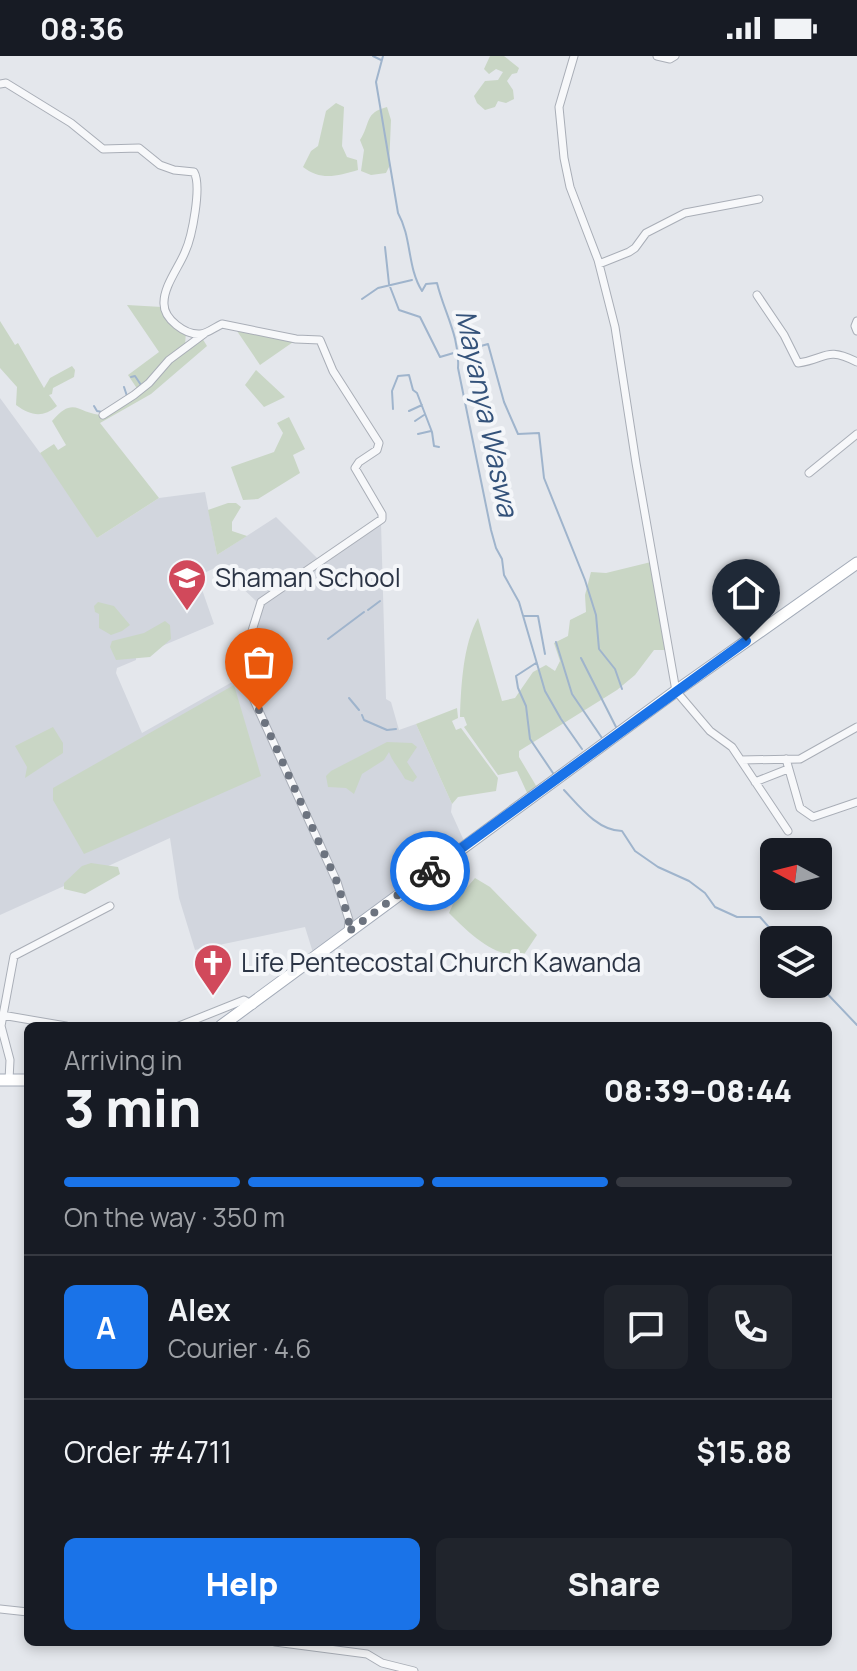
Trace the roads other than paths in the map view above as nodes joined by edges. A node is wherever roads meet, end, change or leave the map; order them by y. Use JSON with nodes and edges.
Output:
{"nodes":[{"id":1,"x":574,"y":56,"type":"edge"},
{"id":2,"x":657,"y":56,"type":"edge"},
{"id":3,"x":675,"y":56,"type":"edge"},
{"id":4,"x":0,"y":84,"type":"edge"},
{"id":5,"x":759,"y":199,"type":"dead end"},
{"id":6,"x":599,"y":264,"type":"junction"},
{"id":7,"x":757,"y":295,"type":"dead end"},
{"id":8,"x":857,"y":321,"type":"edge"},
{"id":9,"x":187,"y":331,"type":"junction"},
{"id":10,"x":857,"y":331,"type":"edge"},
{"id":11,"x":204,"y":334,"type":"junction"},
{"id":12,"x":186,"y":348,"type":"junction"},
{"id":13,"x":857,"y":362,"type":"edge"},
{"id":14,"x":103,"y":415,"type":"dead end"},
{"id":15,"x":857,"y":434,"type":"edge"},
{"id":16,"x":809,"y":473,"type":"dead end"},
{"id":17,"x":857,"y":563,"type":"edge"},
{"id":18,"x":676,"y":691,"type":"junction"},
{"id":19,"x":857,"y":727,"type":"edge"},
{"id":20,"x":786,"y":759,"type":"junction"},
{"id":21,"x":741,"y":760,"type":"junction"},
{"id":22,"x":788,"y":769,"type":"junction"},
{"id":23,"x":755,"y":782,"type":"junction"},
{"id":24,"x":857,"y":802,"type":"edge"},
{"id":25,"x":788,"y":831,"type":"dead end"},
{"id":26,"x":110,"y":906,"type":"dead end"},
{"id":27,"x":348,"y":932,"type":"junction"},
{"id":28,"x":253,"y":1005,"type":"junction"},
{"id":29,"x":2,"y":1014,"type":"edge"},
{"id":30,"x":45,"y":1022,"type":"edge"},
{"id":31,"x":189,"y":1022,"type":"edge"},
{"id":32,"x":227,"y":1022,"type":"edge"},
{"id":33,"x":1,"y":1032,"type":"edge"},
{"id":34,"x":4,"y":1080,"type":"edge"},
{"id":35,"x":0,"y":1609,"type":"edge"},
{"id":36,"x":24,"y":1612,"type":"edge"},
{"id":37,"x":306,"y":1646,"type":"edge"},
{"id":38,"x":408,"y":1670,"type":"edge"}],
"edges":[{"from":1,"to":6,"type":"street"},
{"from":2,"to":3,"type":"street"},
{"from":4,"to":9,"type":"street"},
{"from":5,"to":6,"type":"street"},
{"from":6,"to":18,"type":"street"},
{"from":7,"to":13,"type":"street"},
{"from":8,"to":10,"type":"street"},
{"from":9,"to":11,"type":"street"},
{"from":9,"to":12,"type":"street"},
{"from":11,"to":12,"type":"street"},
{"from":11,"to":27,"type":"street"},
{"from":12,"to":14,"type":"street"},
{"from":15,"to":16,"type":"street"},
{"from":17,"to":18,"type":"main road"},
{"from":18,"to":21,"type":"street"},
{"from":18,"to":27,"type":"main road"},
{"from":19,"to":20,"type":"street"},
{"from":20,"to":21,"type":"street"},
{"from":20,"to":22,"type":"street"},
{"from":21,"to":23,"type":"street"},
{"from":22,"to":23,"type":"street"},
{"from":22,"to":24,"type":"street"},
{"from":23,"to":25,"type":"street"},
{"from":26,"to":29,"type":"street"},
{"from":27,"to":28,"type":"main road"},
{"from":28,"to":31,"type":"street"},
{"from":28,"to":32,"type":"main road"},
{"from":29,"to":30,"type":"street"},
{"from":29,"to":33,"type":"street"},
{"from":33,"to":34,"type":"street"},
{"from":35,"to":36,"type":"street"},
{"from":37,"to":38,"type":"street"}]}
